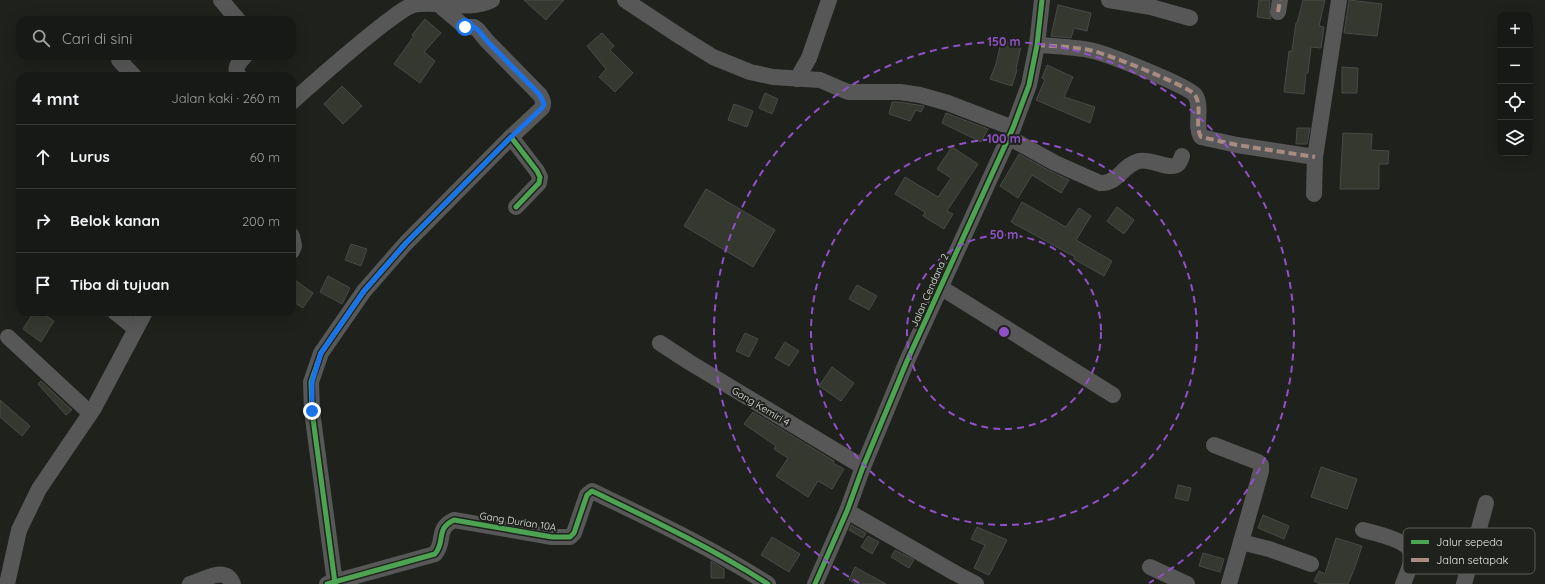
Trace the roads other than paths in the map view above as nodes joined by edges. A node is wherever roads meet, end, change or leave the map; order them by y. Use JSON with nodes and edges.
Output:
{"nodes":[{"id":1,"x":221,"y":0,"type":"edge"},
{"id":2,"x":492,"y":0,"type":"edge"},
{"id":3,"x":829,"y":0,"type":"edge"},
{"id":4,"x":1042,"y":0,"type":"edge"},
{"id":5,"x":1109,"y":0,"type":"edge"},
{"id":6,"x":1338,"y":0,"type":"edge"},
{"id":7,"x":630,"y":2,"type":"edge"},
{"id":8,"x":427,"y":3,"type":"edge"},
{"id":9,"x":235,"y":16,"type":"edge"},
{"id":10,"x":1190,"y":18,"type":"dead end"},
{"id":11,"x":1037,"y":45,"type":"junction"},
{"id":12,"x":119,"y":60,"type":"dead end"},
{"id":13,"x":242,"y":60,"type":"edge"},
{"id":14,"x":130,"y":72,"type":"edge"},
{"id":15,"x":237,"y":72,"type":"edge"},
{"id":16,"x":797,"y":79,"type":"junction"},
{"id":17,"x":296,"y":99,"type":"edge"},
{"id":18,"x":1010,"y":132,"type":"junction"},
{"id":19,"x":511,"y":137,"type":"junction"},
{"id":20,"x":1182,"y":156,"type":"dead end"},
{"id":21,"x":1315,"y":157,"type":"junction"},
{"id":22,"x":1314,"y":194,"type":"dead end"},
{"id":23,"x":516,"y":207,"type":"dead end"},
{"id":24,"x":940,"y":287,"type":"junction"},
{"id":25,"x":120,"y":316,"type":"edge"},
{"id":26,"x":143,"y":316,"type":"edge"},
{"id":27,"x":136,"y":329,"type":"junction"},
{"id":28,"x":8,"y":337,"type":"dead end"},
{"id":29,"x":660,"y":343,"type":"dead end"},
{"id":30,"x":1113,"y":395,"type":"dead end"},
{"id":31,"x":90,"y":413,"type":"junction"},
{"id":32,"x":1214,"y":445,"type":"dead end"},
{"id":33,"x":863,"y":467,"type":"junction"},
{"id":34,"x":1486,"y":503,"type":"dead end"},
{"id":35,"x":847,"y":511,"type":"junction"},
{"id":36,"x":1479,"y":528,"type":"edge"},
{"id":37,"x":1363,"y":530,"type":"dead end"},
{"id":38,"x":1241,"y":542,"type":"junction"},
{"id":39,"x":1403,"y":544,"type":"edge"},
{"id":40,"x":1311,"y":564,"type":"dead end"},
{"id":41,"x":1150,"y":567,"type":"dead end"},
{"id":42,"x":1406,"y":574,"type":"edge"},
{"id":43,"x":1467,"y":574,"type":"edge"},
{"id":44,"x":331,"y":583,"type":"edge"},
{"id":45,"x":7,"y":584,"type":"edge"},
{"id":46,"x":190,"y":584,"type":"edge"},
{"id":47,"x":233,"y":584,"type":"edge"},
{"id":48,"x":768,"y":584,"type":"edge"},
{"id":49,"x":815,"y":584,"type":"edge"},
{"id":50,"x":976,"y":584,"type":"edge"},
{"id":51,"x":1187,"y":584,"type":"edge"},
{"id":52,"x":1228,"y":584,"type":"edge"},
{"id":53,"x":1403,"y":584,"type":"edge"},
{"id":54,"x":1464,"y":584,"type":"edge"}],
"edges":[{"from":1,"to":9,"type":"street"},
{"from":2,"to":8,"type":"street"},
{"from":3,"to":16,"type":"street"},
{"from":4,"to":11,"type":"street","name":"Jalan Cendana 2"},
{"from":5,"to":10,"type":"street"},
{"from":6,"to":21,"type":"street"},
{"from":7,"to":16,"type":"street"},
{"from":8,"to":17,"type":"street"},
{"from":8,"to":19,"type":"street"},
{"from":11,"to":18,"type":"street","name":"Jalan Cendana 2"},
{"from":11,"to":21,"type":"street"},
{"from":12,"to":14,"type":"street"},
{"from":13,"to":15,"type":"street"},
{"from":16,"to":18,"type":"street"},
{"from":18,"to":20,"type":"street"},
{"from":18,"to":24,"type":"street","name":"Jalan Cendana 2"},
{"from":19,"to":23,"type":"street"},
{"from":19,"to":44,"type":"street"},
{"from":21,"to":22,"type":"street"},
{"from":24,"to":30,"type":"street"},
{"from":24,"to":33,"type":"street","name":"Jalan Cendana 2"},
{"from":25,"to":27,"type":"street"},
{"from":26,"to":27,"type":"street"},
{"from":27,"to":31,"type":"street"},
{"from":28,"to":31,"type":"street"},
{"from":29,"to":33,"type":"street","name":"Gang Kemiri 4"},
{"from":31,"to":45,"type":"street"},
{"from":32,"to":38,"type":"street"},
{"from":33,"to":35,"type":"street","name":"Jalan Cendana 2"},
{"from":34,"to":36,"type":"street"},
{"from":35,"to":49,"type":"street","name":"Jalan Cendana 2"},
{"from":35,"to":50,"type":"street"},
{"from":37,"to":39,"type":"street"},
{"from":38,"to":40,"type":"street"},
{"from":38,"to":52,"type":"street"},
{"from":41,"to":51,"type":"street"},
{"from":42,"to":53,"type":"street"},
{"from":43,"to":54,"type":"street"},
{"from":44,"to":48,"type":"street","name":"Gang Durian 10A"},
{"from":46,"to":47,"type":"street"}]}
